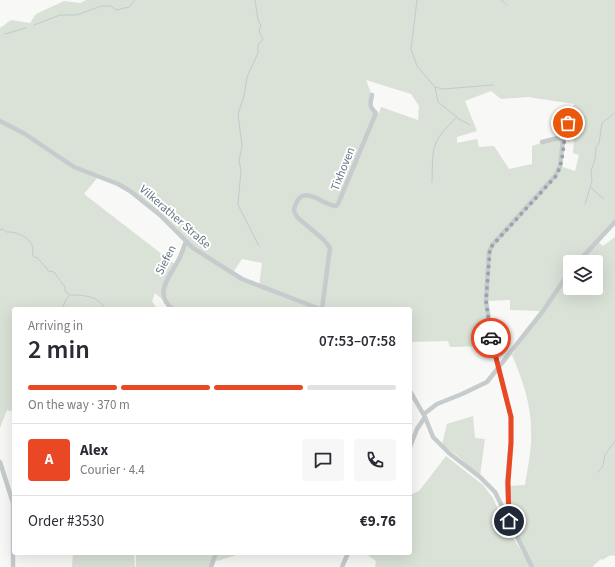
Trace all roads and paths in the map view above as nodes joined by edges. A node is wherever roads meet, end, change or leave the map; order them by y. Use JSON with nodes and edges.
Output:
{"nodes":[{"id":1,"x":372,"y":95,"type":"dead end"},
{"id":2,"x":572,"y":110,"type":"dead end"},
{"id":3,"x":0,"y":121,"type":"edge"},
{"id":4,"x":563,"y":140,"type":"junction"},
{"id":5,"x":542,"y":142,"type":"dead end"},
{"id":6,"x":615,"y":222,"type":"edge"},
{"id":7,"x":186,"y":241,"type":"junction"},
{"id":8,"x":584,"y":255,"type":"edge"},
{"id":9,"x":563,"y":281,"type":"edge"},
{"id":10,"x":171,"y":307,"type":"edge"},
{"id":11,"x":315,"y":307,"type":"edge"},
{"id":12,"x":321,"y":307,"type":"edge"},
{"id":13,"x":499,"y":369,"type":"junction"},
{"id":14,"x":412,"y":394,"type":"edge"},
{"id":15,"x":425,"y":415,"type":"junction"},
{"id":16,"x":412,"y":442,"type":"edge"},
{"id":17,"x":0,"y":462,"type":"edge"},
{"id":18,"x":12,"y":500,"type":"edge"},
{"id":19,"x":509,"y":521,"type":"junction"},
{"id":20,"x":12,"y":555,"type":"edge"},
{"id":21,"x":215,"y":555,"type":"edge"},
{"id":22,"x":347,"y":555,"type":"edge"},
{"id":23,"x":12,"y":567,"type":"edge"},
{"id":24,"x":210,"y":567,"type":"edge"},
{"id":25,"x":342,"y":567,"type":"edge"},
{"id":26,"x":532,"y":567,"type":"edge"}],
"edges":[{"from":1,"to":12,"type":"street","name":"Tixhoven"},
{"from":2,"to":4,"type":"street"},
{"from":3,"to":7,"type":"street","name":"Vilkerather Straße"},
{"from":4,"to":5,"type":"street"},
{"from":4,"to":13,"type":"street"},
{"from":6,"to":8,"type":"street"},
{"from":7,"to":10,"type":"street","name":"Siefen"},
{"from":7,"to":11,"type":"street","name":"Vilkerather Straße"},
{"from":9,"to":13,"type":"street"},
{"from":13,"to":15,"type":"street"},
{"from":13,"to":19,"type":"street"},
{"from":14,"to":15,"type":"street"},
{"from":15,"to":16,"type":"street"},
{"from":15,"to":19,"type":"street"},
{"from":17,"to":18,"type":"street"},
{"from":19,"to":26,"type":"street"},
{"from":20,"to":23,"type":"street"},
{"from":21,"to":24,"type":"street"},
{"from":22,"to":25,"type":"street"}]}
